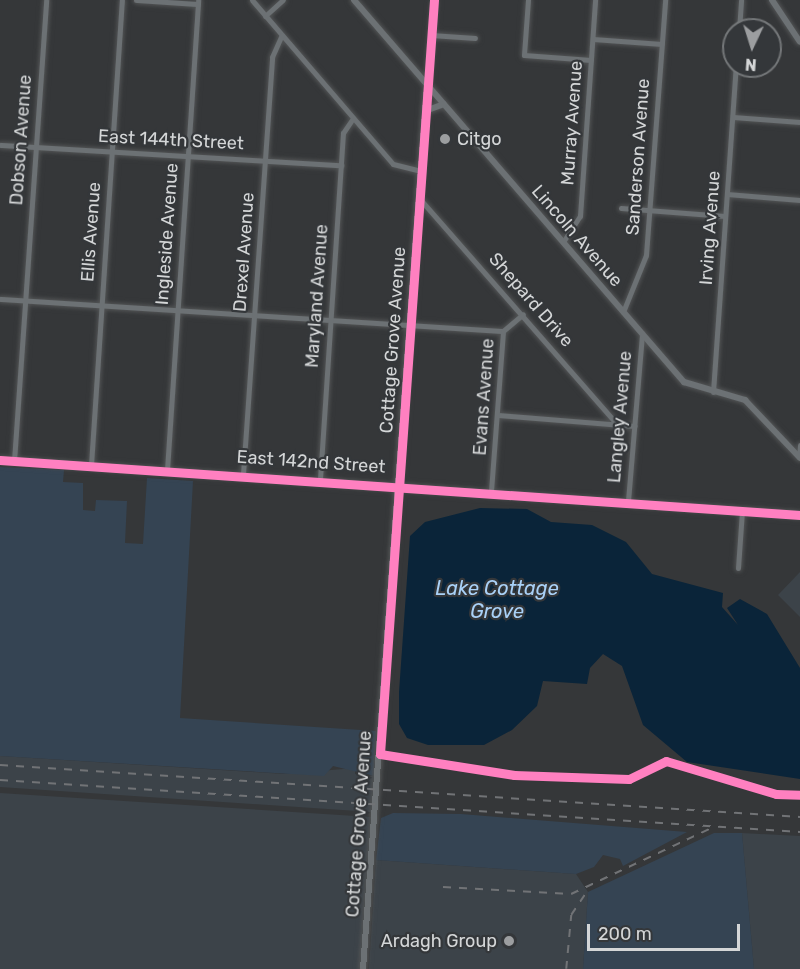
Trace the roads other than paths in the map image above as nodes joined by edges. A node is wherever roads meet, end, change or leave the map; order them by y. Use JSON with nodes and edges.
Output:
{"nodes":[{"id":1,"x":46,"y":0,"type":"edge"},
{"id":2,"x":122,"y":0,"type":"edge"},
{"id":3,"x":136,"y":0,"type":"edge"},
{"id":4,"x":252,"y":0,"type":"edge"},
{"id":5,"x":283,"y":0,"type":"edge"},
{"id":6,"x":354,"y":0,"type":"edge"},
{"id":7,"x":434,"y":0,"type":"edge"},
{"id":8,"x":528,"y":0,"type":"edge"},
{"id":9,"x":595,"y":0,"type":"edge"},
{"id":10,"x":665,"y":0,"type":"edge"},
{"id":11,"x":741,"y":0,"type":"edge"},
{"id":12,"x":772,"y":0,"type":"edge"},
{"id":13,"x":198,"y":2,"type":"edge"},
{"id":14,"x":265,"y":16,"type":"junction"},
{"id":15,"x":740,"y":18,"type":"edge"},
{"id":16,"x":431,"y":34,"type":"junction"},
{"id":17,"x":282,"y":35,"type":"junction"},
{"id":18,"x":475,"y":38,"type":"dead end"},
{"id":19,"x":593,"y":39,"type":"junction"},
{"id":20,"x":800,"y":42,"type":"edge"},
{"id":21,"x":662,"y":44,"type":"junction"},
{"id":22,"x":591,"y":60,"type":"junction"},
{"id":23,"x":735,"y":78,"type":"edge"},
{"id":24,"x":427,"y":85,"type":"junction"},
{"id":25,"x":444,"y":104,"type":"junction"},
{"id":26,"x":425,"y":111,"type":"junction"},
{"id":27,"x":733,"y":117,"type":"junction"},
{"id":28,"x":353,"y":118,"type":"junction"},
{"id":29,"x":800,"y":122,"type":"edge"},
{"id":30,"x":0,"y":145,"type":"edge"},
{"id":31,"x":35,"y":147,"type":"junction"},
{"id":32,"x":112,"y":152,"type":"junction"},
{"id":33,"x":188,"y":156,"type":"junction"},
{"id":34,"x":265,"y":161,"type":"junction"},
{"id":35,"x":341,"y":165,"type":"junction"},
{"id":36,"x":421,"y":171,"type":"junction"},
{"id":37,"x":727,"y":194,"type":"junction"},
{"id":38,"x":419,"y":198,"type":"junction"},
{"id":39,"x":800,"y":200,"type":"edge"},
{"id":40,"x":621,"y":208,"type":"dead end"},
{"id":41,"x":650,"y":211,"type":"junction"},
{"id":42,"x":726,"y":216,"type":"junction"},
{"id":43,"x":563,"y":242,"type":"junction"},
{"id":44,"x":0,"y":299,"type":"edge"},
{"id":45,"x":25,"y":301,"type":"junction"},
{"id":46,"x":102,"y":305,"type":"junction"},
{"id":47,"x":177,"y":310,"type":"junction"},
{"id":48,"x":623,"y":312,"type":"junction"},
{"id":49,"x":255,"y":314,"type":"junction"},
{"id":50,"x":523,"y":314,"type":"junction"},
{"id":51,"x":331,"y":319,"type":"junction"},
{"id":52,"x":410,"y":324,"type":"junction"},
{"id":53,"x":503,"y":331,"type":"junction"},
{"id":54,"x":642,"y":334,"type":"junction"},
{"id":55,"x":713,"y":392,"type":"junction"},
{"id":56,"x":498,"y":415,"type":"junction"},
{"id":57,"x":618,"y":425,"type":"junction"},
{"id":58,"x":634,"y":426,"type":"junction"},
{"id":59,"x":800,"y":445,"type":"edge"},
{"id":60,"x":800,"y":457,"type":"edge"},
{"id":61,"x":0,"y":460,"type":"edge"},
{"id":62,"x":14,"y":461,"type":"junction"},
{"id":63,"x":91,"y":465,"type":"junction"},
{"id":64,"x":167,"y":470,"type":"junction"},
{"id":65,"x":243,"y":474,"type":"junction"},
{"id":66,"x":320,"y":479,"type":"junction"},
{"id":67,"x":400,"y":485,"type":"junction"},
{"id":68,"x":491,"y":491,"type":"junction"},
{"id":69,"x":628,"y":501,"type":"junction"},
{"id":70,"x":742,"y":511,"type":"junction"},
{"id":71,"x":800,"y":515,"type":"edge"},
{"id":72,"x":738,"y":568,"type":"dead end"},
{"id":73,"x":363,"y":969,"type":"edge"}],
"edges":[{"from":1,"to":31,"type":"street","name":"Dobson Avenue"},
{"from":2,"to":32,"type":"street","name":"Ellis Avenue"},
{"from":3,"to":13,"type":"street"},
{"from":4,"to":14,"type":"street"},
{"from":5,"to":14,"type":"street"},
{"from":6,"to":24,"type":"street","name":"Lincoln Avenue"},
{"from":7,"to":16,"type":"street","name":"Cottage Grove Avenue"},
{"from":8,"to":22,"type":"street"},
{"from":9,"to":19,"type":"street","name":"Murray Avenue"},
{"from":10,"to":21,"type":"street","name":"Sanderson Avenue"},
{"from":11,"to":15,"type":"street"},
{"from":12,"to":20,"type":"street"},
{"from":13,"to":33,"type":"street","name":"Ingleside Avenue"},
{"from":14,"to":17,"type":"street"},
{"from":16,"to":18,"type":"street"},
{"from":16,"to":24,"type":"street","name":"Cottage Grove Avenue"},
{"from":17,"to":28,"type":"street"},
{"from":17,"to":34,"type":"street","name":"Drexel Avenue"},
{"from":19,"to":21,"type":"street"},
{"from":19,"to":22,"type":"street","name":"Murray Avenue"},
{"from":21,"to":41,"type":"street","name":"Sanderson Avenue"},
{"from":22,"to":43,"type":"street","name":"Murray Avenue"},
{"from":23,"to":27,"type":"street","name":"Irving Avenue"},
{"from":24,"to":25,"type":"street","name":"Lincoln Avenue"},
{"from":24,"to":26,"type":"street","name":"Cottage Grove Avenue"},
{"from":25,"to":26,"type":"street"},
{"from":25,"to":43,"type":"street","name":"Lincoln Avenue"},
{"from":26,"to":36,"type":"street","name":"Cottage Grove Avenue"},
{"from":27,"to":29,"type":"street"},
{"from":27,"to":37,"type":"street","name":"Irving Avenue"},
{"from":28,"to":35,"type":"street","name":"Maryland Avenue"},
{"from":28,"to":36,"type":"street"},
{"from":30,"to":31,"type":"street","name":"East 144th Street"},
{"from":31,"to":32,"type":"street","name":"East 144th Street"},
{"from":31,"to":45,"type":"street","name":"Dobson Avenue"},
{"from":32,"to":33,"type":"street","name":"East 144th Street"},
{"from":32,"to":46,"type":"street","name":"Ellis Avenue"},
{"from":33,"to":34,"type":"street","name":"East 144th Street"},
{"from":33,"to":47,"type":"street","name":"Ingleside Avenue"},
{"from":34,"to":35,"type":"street","name":"East 144th Street"},
{"from":34,"to":49,"type":"street","name":"Drexel Avenue"},
{"from":35,"to":51,"type":"street","name":"Maryland Avenue"},
{"from":36,"to":38,"type":"street","name":"Cottage Grove Avenue"},
{"from":37,"to":39,"type":"street"},
{"from":37,"to":42,"type":"street","name":"Irving Avenue"},
{"from":38,"to":50,"type":"street","name":"Shepard Drive"},
{"from":38,"to":52,"type":"street","name":"Cottage Grove Avenue"},
{"from":40,"to":41,"type":"street"},
{"from":41,"to":42,"type":"street"},
{"from":41,"to":48,"type":"street","name":"Sanderson Avenue"},
{"from":42,"to":55,"type":"street","name":"Irving Avenue"},
{"from":43,"to":48,"type":"street","name":"Lincoln Avenue"},
{"from":44,"to":45,"type":"street"},
{"from":45,"to":46,"type":"street"},
{"from":45,"to":62,"type":"street","name":"Dobson Avenue"},
{"from":46,"to":47,"type":"street"},
{"from":46,"to":63,"type":"street","name":"Ellis Avenue"},
{"from":47,"to":49,"type":"street"},
{"from":47,"to":64,"type":"street","name":"Ingleside Avenue"},
{"from":48,"to":54,"type":"street","name":"Lincoln Avenue"},
{"from":49,"to":51,"type":"street"},
{"from":49,"to":65,"type":"street","name":"Drexel Avenue"},
{"from":50,"to":53,"type":"street","name":"Evans Avenue"},
{"from":50,"to":57,"type":"street","name":"Shepard Drive"},
{"from":51,"to":52,"type":"street"},
{"from":51,"to":66,"type":"street","name":"Maryland Avenue"},
{"from":52,"to":53,"type":"street"},
{"from":52,"to":67,"type":"street","name":"Cottage Grove Avenue"},
{"from":53,"to":56,"type":"street","name":"Evans Avenue"},
{"from":54,"to":55,"type":"street","name":"Lincoln Avenue"},
{"from":54,"to":58,"type":"street","name":"Langley Avenue"},
{"from":55,"to":60,"type":"street","name":"Lincoln Avenue"},
{"from":56,"to":57,"type":"street"},
{"from":56,"to":68,"type":"street","name":"Evans Avenue"},
{"from":57,"to":58,"type":"street"},
{"from":58,"to":69,"type":"street","name":"Langley Avenue"},
{"from":59,"to":60,"type":"street"},
{"from":61,"to":62,"type":"street","name":"East 142nd Street"},
{"from":62,"to":63,"type":"street","name":"East 142nd Street"},
{"from":63,"to":64,"type":"street","name":"East 142nd Street"},
{"from":64,"to":65,"type":"street","name":"East 142nd Street"},
{"from":65,"to":66,"type":"street","name":"East 142nd Street"},
{"from":66,"to":67,"type":"street","name":"East 142nd Street"},
{"from":67,"to":68,"type":"street","name":"East 142nd Street"},
{"from":67,"to":73,"type":"street","name":"Cottage Grove Avenue"},
{"from":68,"to":69,"type":"street","name":"East 142nd Street"},
{"from":69,"to":70,"type":"street","name":"East 142nd Street"},
{"from":70,"to":71,"type":"street","name":"East 142nd Street"},
{"from":70,"to":72,"type":"street"}]}
